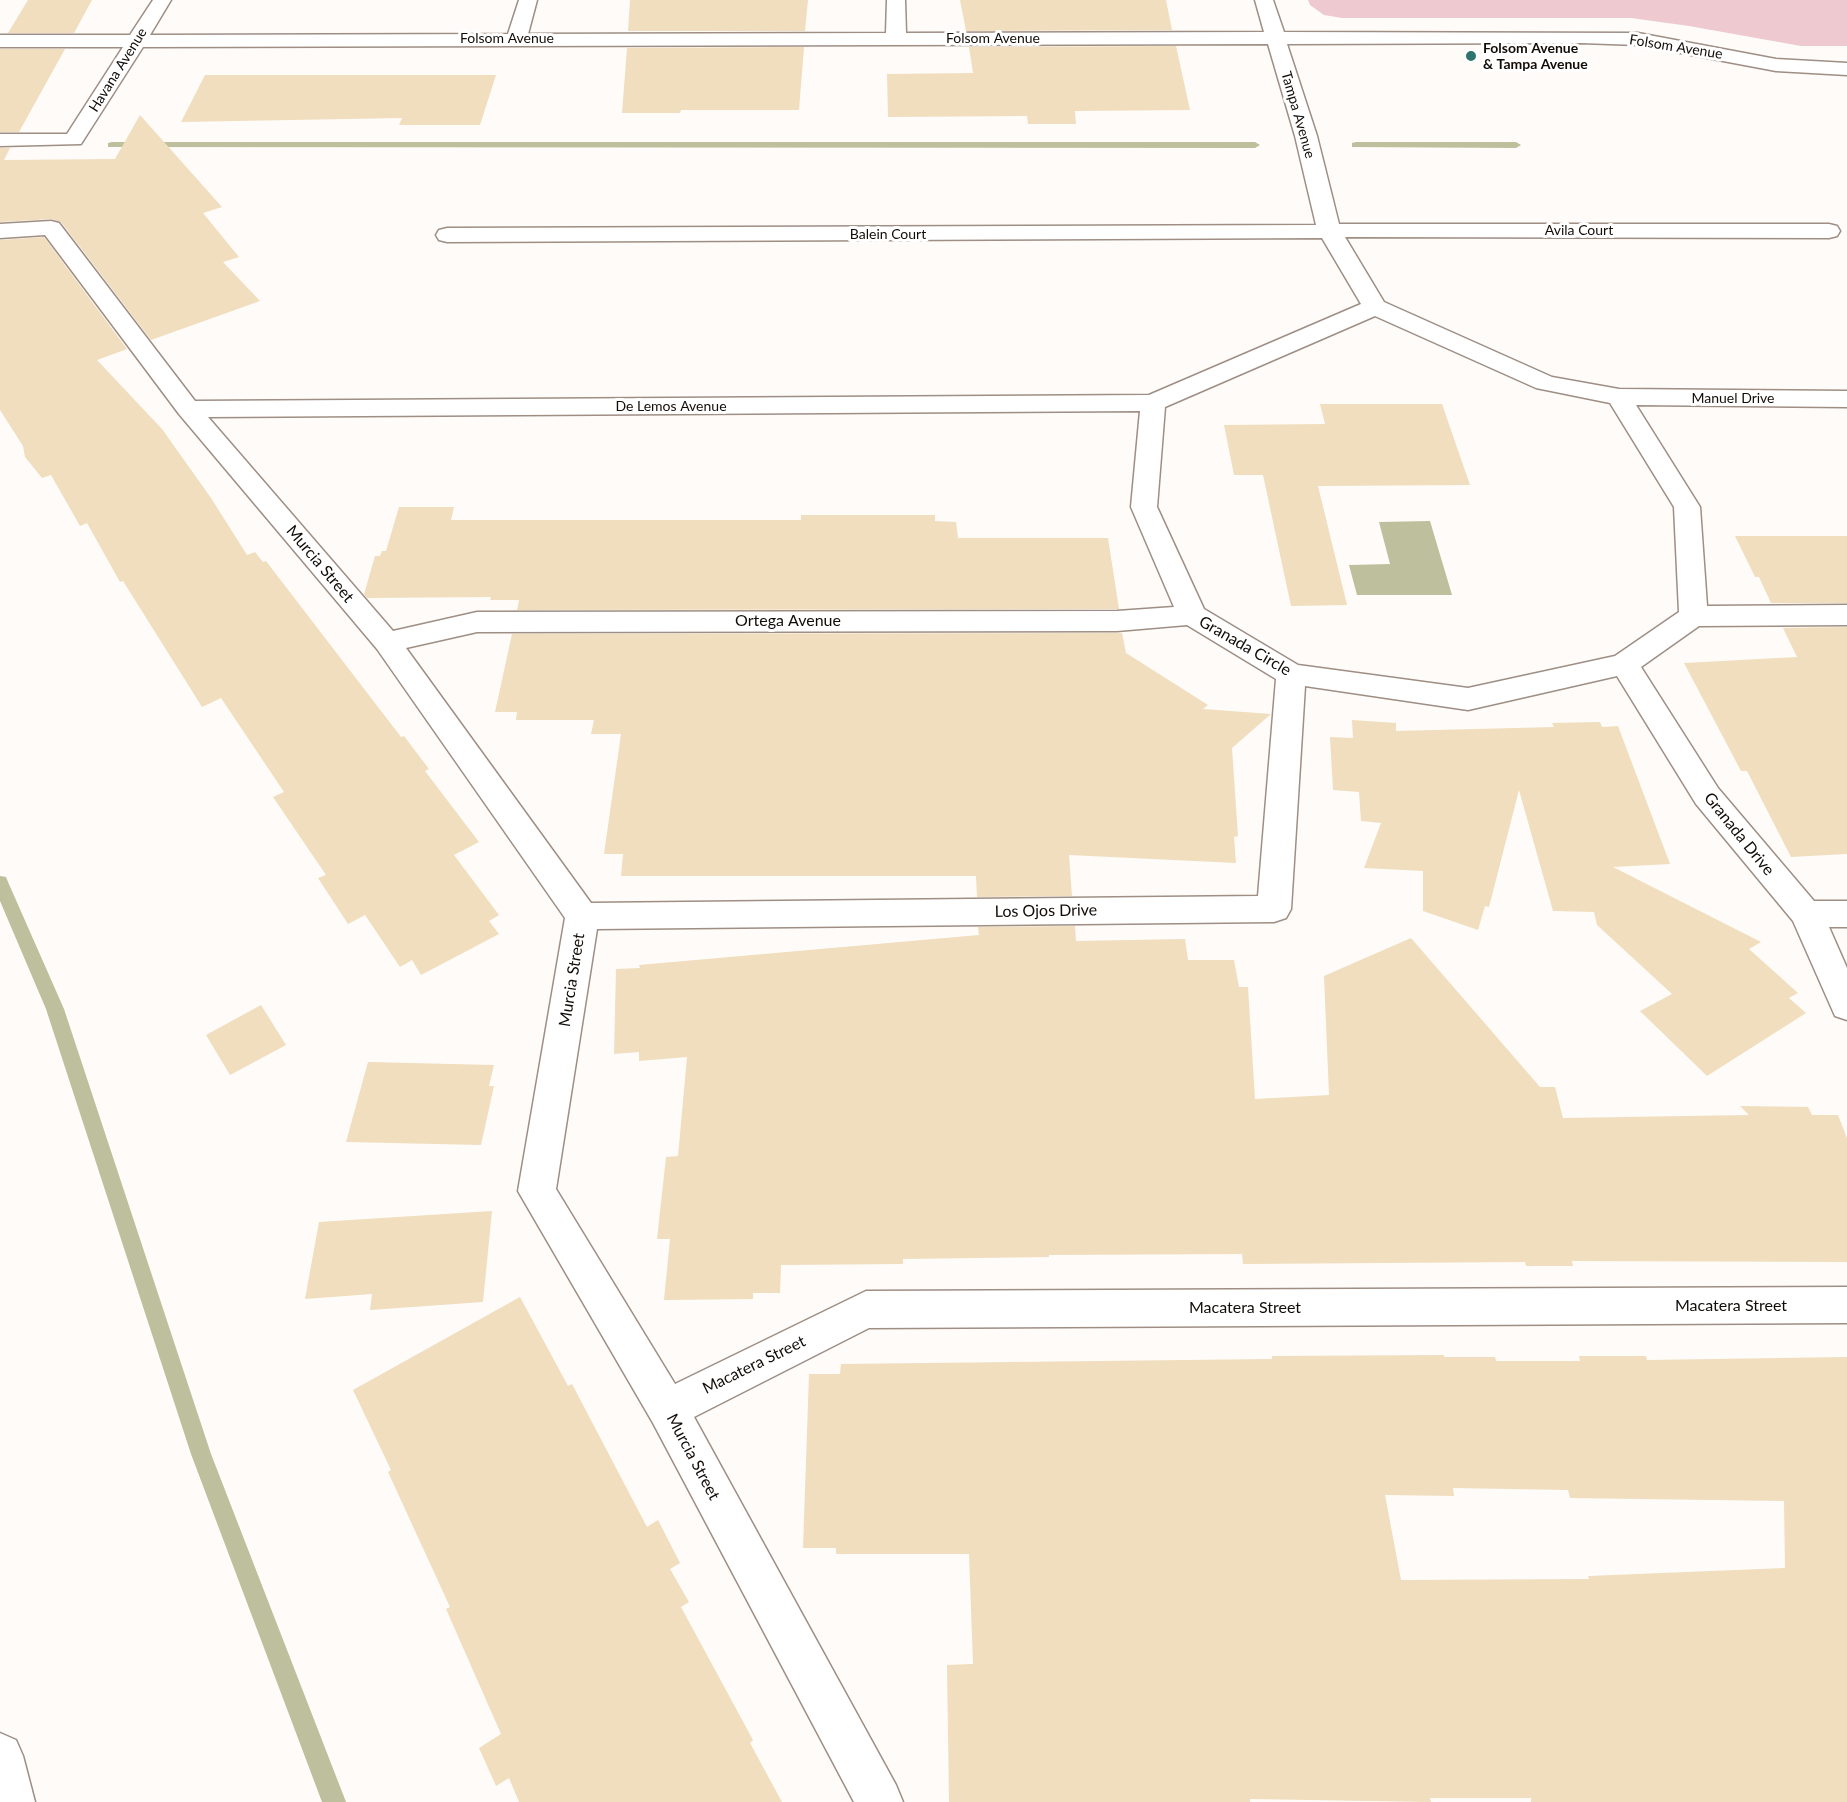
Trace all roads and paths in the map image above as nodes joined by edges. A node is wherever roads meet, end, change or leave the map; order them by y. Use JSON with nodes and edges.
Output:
{"nodes":[{"id":1,"x":162,"y":0,"type":"edge"},
{"id":2,"x":528,"y":0,"type":"edge"},
{"id":3,"x":896,"y":0,"type":"edge"},
{"id":4,"x":1264,"y":0,"type":"edge"},
{"id":5,"x":517,"y":38,"type":"junction"},
{"id":6,"x":896,"y":38,"type":"junction"},
{"id":7,"x":1274,"y":39,"type":"junction"},
{"id":8,"x":136,"y":40,"type":"junction"},
{"id":9,"x":0,"y":41,"type":"edge"},
{"id":10,"x":1847,"y":69,"type":"edge"},
{"id":11,"x":0,"y":140,"type":"edge"},
{"id":12,"x":1329,"y":230,"type":"junction"},
{"id":13,"x":0,"y":231,"type":"edge"},
{"id":14,"x":1829,"y":231,"type":"dead end"},
{"id":15,"x":447,"y":235,"type":"dead end"},
{"id":16,"x":1375,"y":307,"type":"junction"},
{"id":17,"x":1619,"y":398,"type":"junction"},
{"id":18,"x":1847,"y":399,"type":"edge"},
{"id":19,"x":1153,"y":403,"type":"junction"},
{"id":20,"x":188,"y":409,"type":"junction"},
{"id":21,"x":1192,"y":615,"type":"junction"},
{"id":22,"x":1847,"y":615,"type":"edge"},
{"id":23,"x":1693,"y":616,"type":"junction"},
{"id":24,"x":387,"y":642,"type":"junction"},
{"id":25,"x":1624,"y":664,"type":"junction"},
{"id":26,"x":1291,"y":674,"type":"junction"},
{"id":27,"x":1806,"y":914,"type":"junction"},
{"id":28,"x":1847,"y":914,"type":"edge"},
{"id":29,"x":582,"y":916,"type":"junction"},
{"id":30,"x":1847,"y":1006,"type":"edge"},
{"id":31,"x":1847,"y":1305,"type":"edge"},
{"id":32,"x":667,"y":1408,"type":"junction"},
{"id":33,"x":0,"y":1756,"type":"edge"},
{"id":34,"x":11,"y":1802,"type":"edge"},
{"id":35,"x":879,"y":1802,"type":"edge"}],
"edges":[{"from":1,"to":8,"type":"main road","name":"Havana Avenue"},
{"from":2,"to":5,"type":"main road"},
{"from":3,"to":6,"type":"main road"},
{"from":4,"to":7,"type":"main road","name":"Tampa Avenue"},
{"from":5,"to":6,"type":"main road","name":"Folsom Avenue"},
{"from":5,"to":8,"type":"main road","name":"Folsom Avenue"},
{"from":6,"to":7,"type":"main road","name":"Folsom Avenue"},
{"from":7,"to":10,"type":"main road","name":"Folsom Avenue"},
{"from":7,"to":12,"type":"main road","name":"Tampa Avenue"},
{"from":8,"to":9,"type":"main road","name":"Folsom Avenue"},
{"from":8,"to":11,"type":"main road","name":"Havana Avenue"},
{"from":12,"to":14,"type":"main road","name":"Avila Court"},
{"from":12,"to":15,"type":"main road","name":"Balein Court"},
{"from":12,"to":16,"type":"main road"},
{"from":13,"to":20,"type":"main road","name":"Murcia Street"},
{"from":16,"to":17,"type":"main road"},
{"from":16,"to":19,"type":"main road"},
{"from":17,"to":18,"type":"main road","name":"Manuel Drive"},
{"from":17,"to":23,"type":"main road"},
{"from":19,"to":20,"type":"main road","name":"De Lemos Avenue"},
{"from":19,"to":21,"type":"main road","name":"Granada Circle"},
{"from":20,"to":24,"type":"main road","name":"Murcia Street"},
{"from":21,"to":24,"type":"main road","name":"Ortega Avenue"},
{"from":21,"to":26,"type":"main road","name":"Granada Circle"},
{"from":22,"to":23,"type":"main road"},
{"from":23,"to":25,"type":"main road","name":"Granada Circle"},
{"from":24,"to":29,"type":"main road","name":"Murcia Street"},
{"from":25,"to":26,"type":"main road","name":"Granada Circle"},
{"from":25,"to":27,"type":"main road","name":"Granada Drive"},
{"from":26,"to":29,"type":"main road","name":"Los Ojos Drive"},
{"from":27,"to":28,"type":"main road"},
{"from":27,"to":30,"type":"main road","name":"Granada Drive"},
{"from":29,"to":32,"type":"main road","name":"Murcia Street"},
{"from":31,"to":32,"type":"main road","name":"Macatera Street"},
{"from":32,"to":35,"type":"main road","name":"Murcia Street"},
{"from":33,"to":34,"type":"main road"}]}
